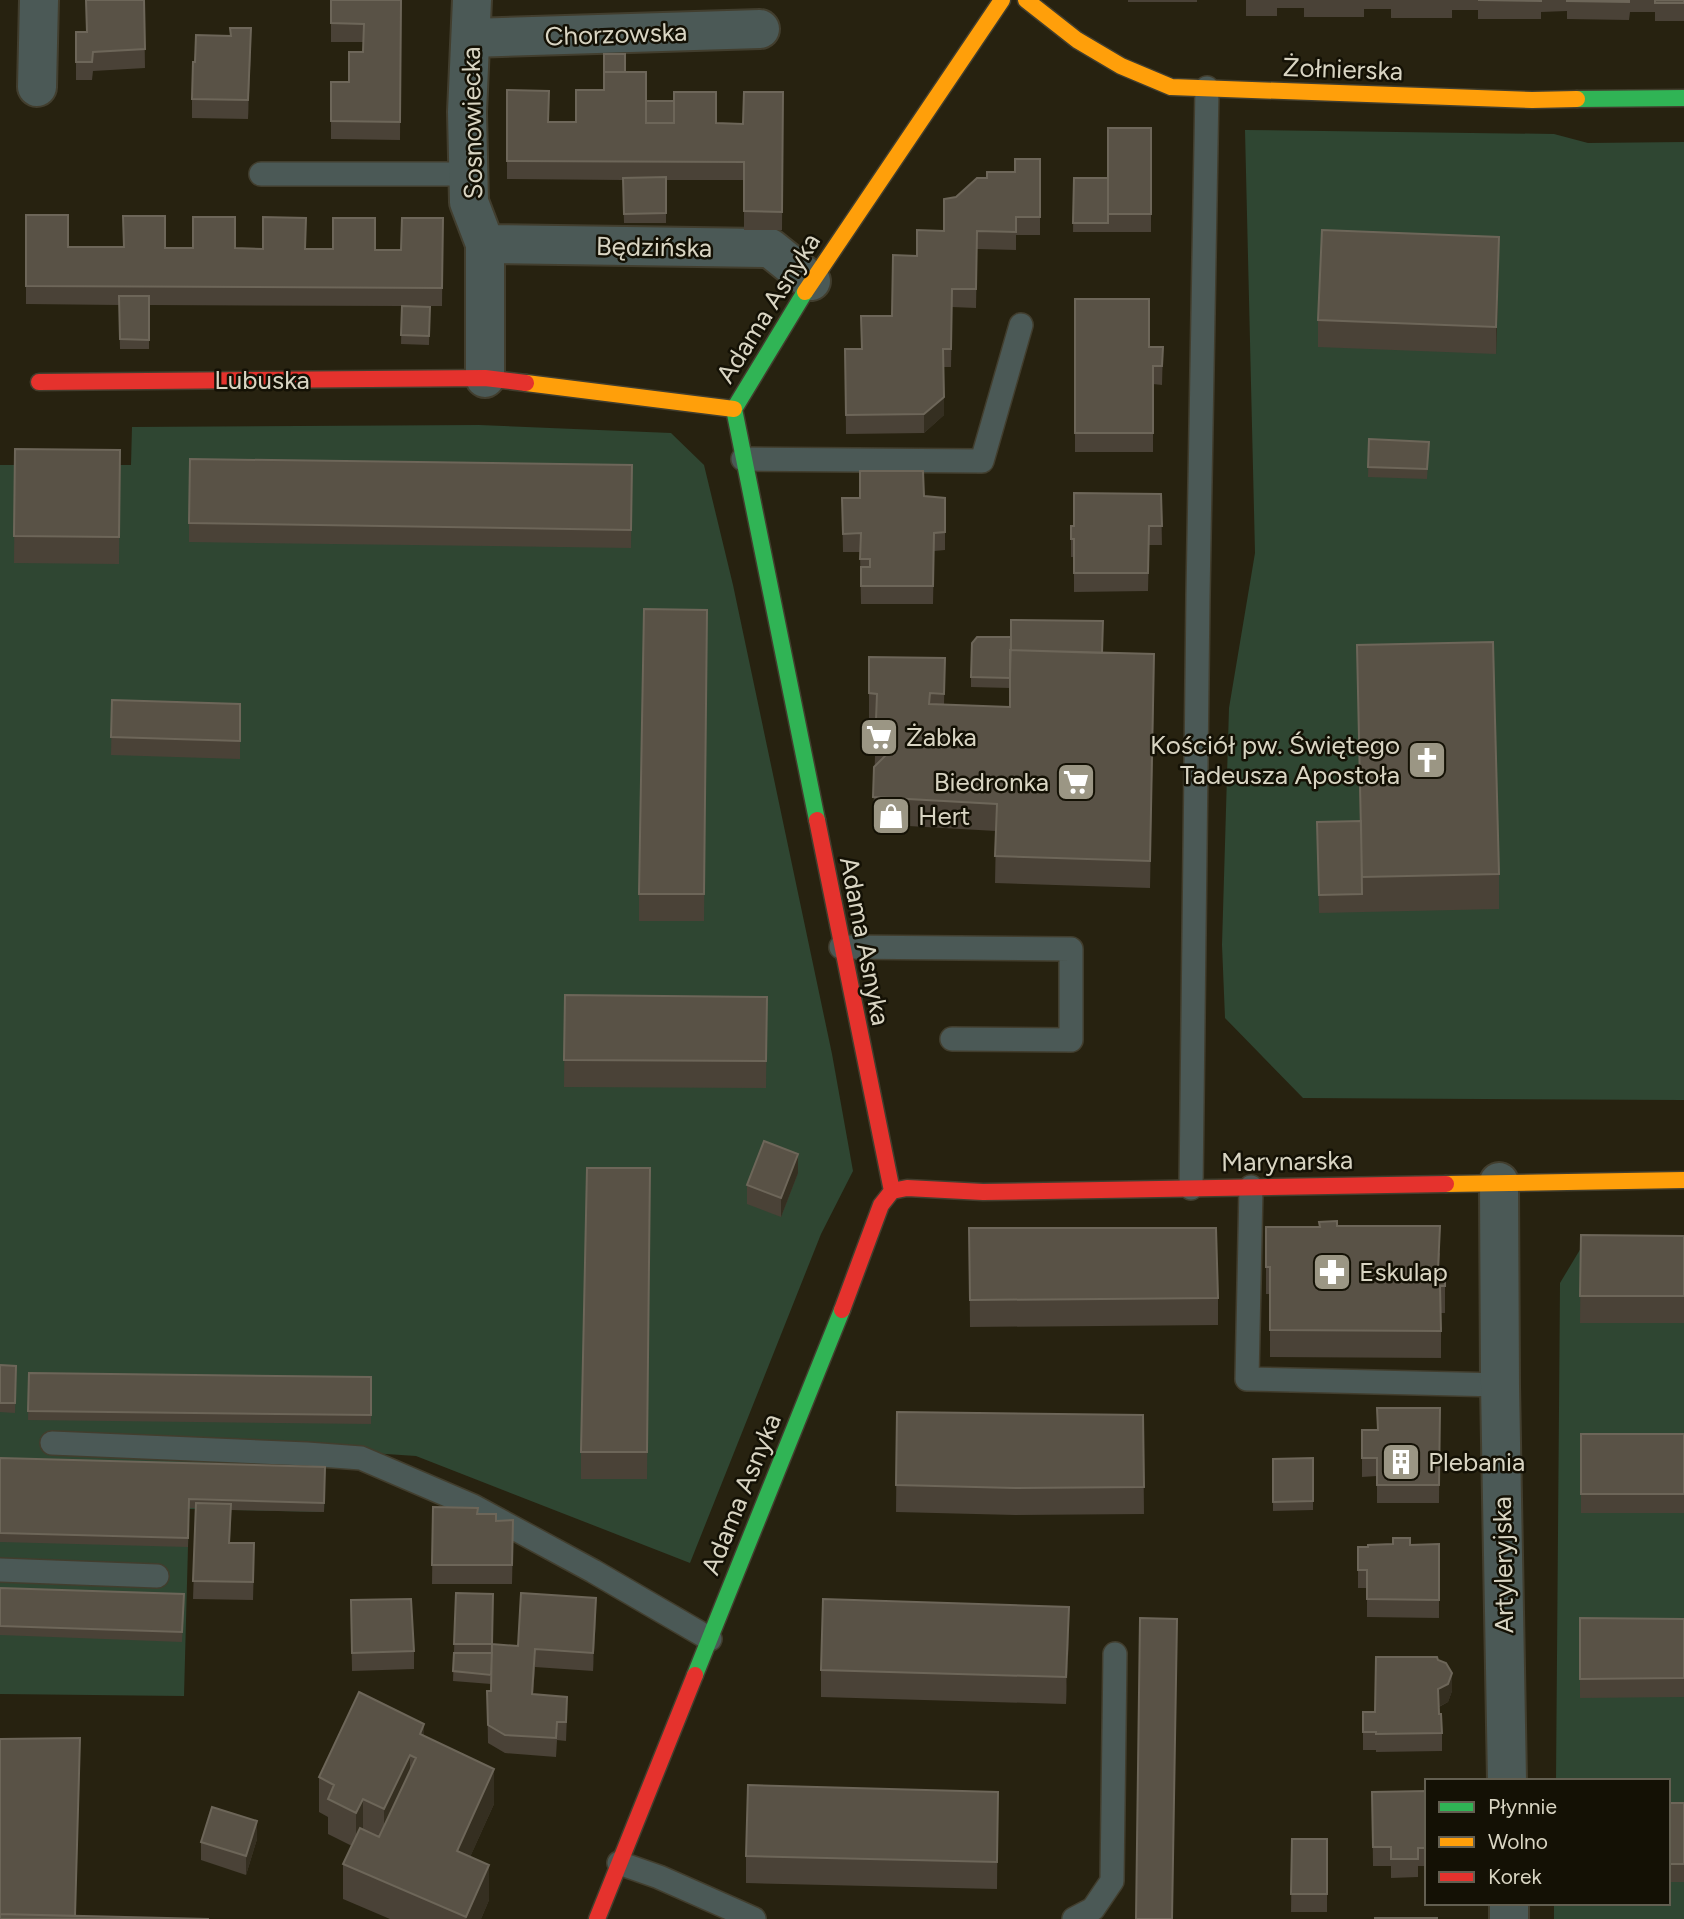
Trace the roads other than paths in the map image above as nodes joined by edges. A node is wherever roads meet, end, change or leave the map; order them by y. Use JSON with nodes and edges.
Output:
{"nodes":[{"id":1,"x":39,"y":0,"type":"edge"},
{"id":2,"x":472,"y":0,"type":"edge"},
{"id":3,"x":1002,"y":0,"type":"edge"},
{"id":4,"x":1026,"y":0,"type":"edge"},
{"id":5,"x":760,"y":29,"type":"dead end"},
{"id":6,"x":471,"y":38,"type":"junction"},
{"id":7,"x":37,"y":87,"type":"dead end"},
{"id":8,"x":1207,"y":88,"type":"junction"},
{"id":9,"x":1684,"y":98,"type":"edge"},
{"id":10,"x":261,"y":174,"type":"dead end"},
{"id":11,"x":468,"y":174,"type":"junction"},
{"id":12,"x":485,"y":244,"type":"junction"},
{"id":13,"x":811,"y":281,"type":"junction"},
{"id":14,"x":1021,"y":325,"type":"dead end"},
{"id":15,"x":485,"y":378,"type":"junction"},
{"id":16,"x":39,"y":382,"type":"dead end"},
{"id":17,"x":734,"y":409,"type":"junction"},
{"id":18,"x":743,"y":459,"type":"junction"},
{"id":19,"x":841,"y":947,"type":"junction"},
{"id":20,"x":953,"y":1039,"type":"dead end"},
{"id":21,"x":1684,"y":1180,"type":"edge"},
{"id":22,"x":1499,"y":1182,"type":"junction"},
{"id":23,"x":1251,"y":1187,"type":"junction"},
{"id":24,"x":1191,"y":1188,"type":"junction"},
{"id":25,"x":891,"y":1191,"type":"junction"},
{"id":26,"x":1500,"y":1385,"type":"junction"},
{"id":27,"x":52,"y":1443,"type":"dead end"},
{"id":28,"x":0,"y":1570,"type":"edge"},
{"id":29,"x":157,"y":1576,"type":"dead end"},
{"id":30,"x":710,"y":1639,"type":"junction"},
{"id":31,"x":1115,"y":1654,"type":"dead end"},
{"id":32,"x":1507,"y":1779,"type":"edge"},
{"id":33,"x":619,"y":1863,"type":"junction"},
{"id":34,"x":597,"y":1919,"type":"edge"},
{"id":35,"x":754,"y":1919,"type":"edge"},
{"id":36,"x":1074,"y":1919,"type":"edge"}],
"edges":[{"from":1,"to":7,"type":"street"},
{"from":2,"to":6,"type":"street","name":"Sosnowiecka"},
{"from":3,"to":13,"type":"street","name":"Adama Asnyka"},
{"from":4,"to":8,"type":"street","name":"Żołnierska"},
{"from":5,"to":6,"type":"street","name":"Chorzowska"},
{"from":6,"to":11,"type":"street","name":"Sosnowiecka"},
{"from":8,"to":9,"type":"street","name":"Żołnierska"},
{"from":8,"to":24,"type":"lane"},
{"from":10,"to":11,"type":"lane"},
{"from":11,"to":12,"type":"street","name":"Sosnowiecka"},
{"from":12,"to":13,"type":"street","name":"Będzińska"},
{"from":12,"to":15,"type":"street"},
{"from":13,"to":17,"type":"street","name":"Adama Asnyka"},
{"from":14,"to":18,"type":"lane"},
{"from":15,"to":16,"type":"street","name":"Lubuska"},
{"from":15,"to":17,"type":"street","name":"Lubuska"},
{"from":17,"to":18,"type":"street","name":"Adama Asnyka"},
{"from":18,"to":19,"type":"street","name":"Adama Asnyka"},
{"from":19,"to":20,"type":"lane"},
{"from":19,"to":25,"type":"street","name":"Adama Asnyka"},
{"from":21,"to":22,"type":"street","name":"Marynarska"},
{"from":22,"to":23,"type":"street","name":"Marynarska"},
{"from":22,"to":26,"type":"street","name":"Artyleryjska"},
{"from":23,"to":24,"type":"street","name":"Marynarska"},
{"from":23,"to":26,"type":"lane"},
{"from":24,"to":25,"type":"street","name":"Marynarska"},
{"from":25,"to":30,"type":"street","name":"Adama Asnyka"},
{"from":26,"to":32,"type":"street","name":"Artyleryjska"},
{"from":27,"to":30,"type":"lane"},
{"from":28,"to":29,"type":"lane"},
{"from":30,"to":33,"type":"street","name":"Adama Asnyka"},
{"from":31,"to":36,"type":"lane"},
{"from":33,"to":34,"type":"street","name":"Adama Asnyka"},
{"from":33,"to":35,"type":"lane"}]}
